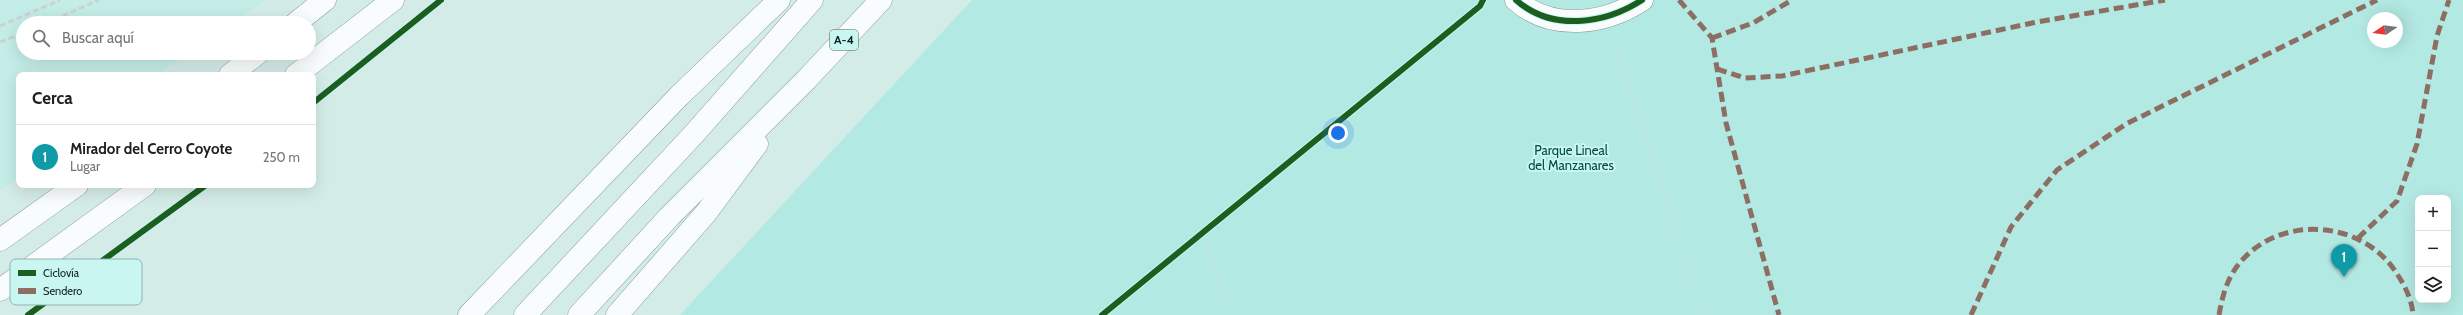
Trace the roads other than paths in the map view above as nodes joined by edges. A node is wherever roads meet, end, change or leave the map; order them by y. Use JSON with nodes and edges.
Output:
{"nodes":[{"id":1,"x":325,"y":0,"type":"edge"},
{"id":2,"x":394,"y":0,"type":"edge"},
{"id":3,"x":779,"y":0,"type":"edge"},
{"id":4,"x":812,"y":0,"type":"edge"},
{"id":5,"x":881,"y":0,"type":"edge"},
{"id":6,"x":1516,"y":0,"type":"edge"},
{"id":7,"x":1642,"y":0,"type":"edge"},
{"id":8,"x":305,"y":16,"type":"edge"},
{"id":9,"x":249,"y":60,"type":"edge"},
{"id":10,"x":316,"y":60,"type":"edge"},
{"id":11,"x":316,"y":60,"type":"edge"},
{"id":12,"x":234,"y":72,"type":"edge"},
{"id":13,"x":300,"y":72,"type":"edge"},
{"id":14,"x":806,"y":80,"type":"junction"},
{"id":15,"x":73,"y":188,"type":"edge"},
{"id":16,"x":141,"y":188,"type":"edge"},
{"id":17,"x":0,"y":240,"type":"edge"},
{"id":18,"x":43,"y":259,"type":"edge"},
{"id":19,"x":10,"y":283,"type":"edge"},
{"id":20,"x":0,"y":290,"type":"edge"},
{"id":21,"x":469,"y":315,"type":"edge"},
{"id":22,"x":525,"y":315,"type":"edge"},
{"id":23,"x":579,"y":315,"type":"edge"},
{"id":24,"x":617,"y":315,"type":"edge"}],
"edges":[{"from":1,"to":8,"type":"main road"},
{"from":2,"to":11,"type":"main road"},
{"from":3,"to":21,"type":"main road"},
{"from":4,"to":22,"type":"main road"},
{"from":5,"to":14,"type":"main road","number":"A-4"},
{"from":6,"to":7,"type":"main road"},
{"from":9,"to":12,"type":"main road"},
{"from":10,"to":13,"type":"main road"},
{"from":14,"to":23,"type":"main road"},
{"from":14,"to":24,"type":"main road"},
{"from":15,"to":17,"type":"main road"},
{"from":16,"to":18,"type":"main road"},
{"from":19,"to":20,"type":"main road"}]}
